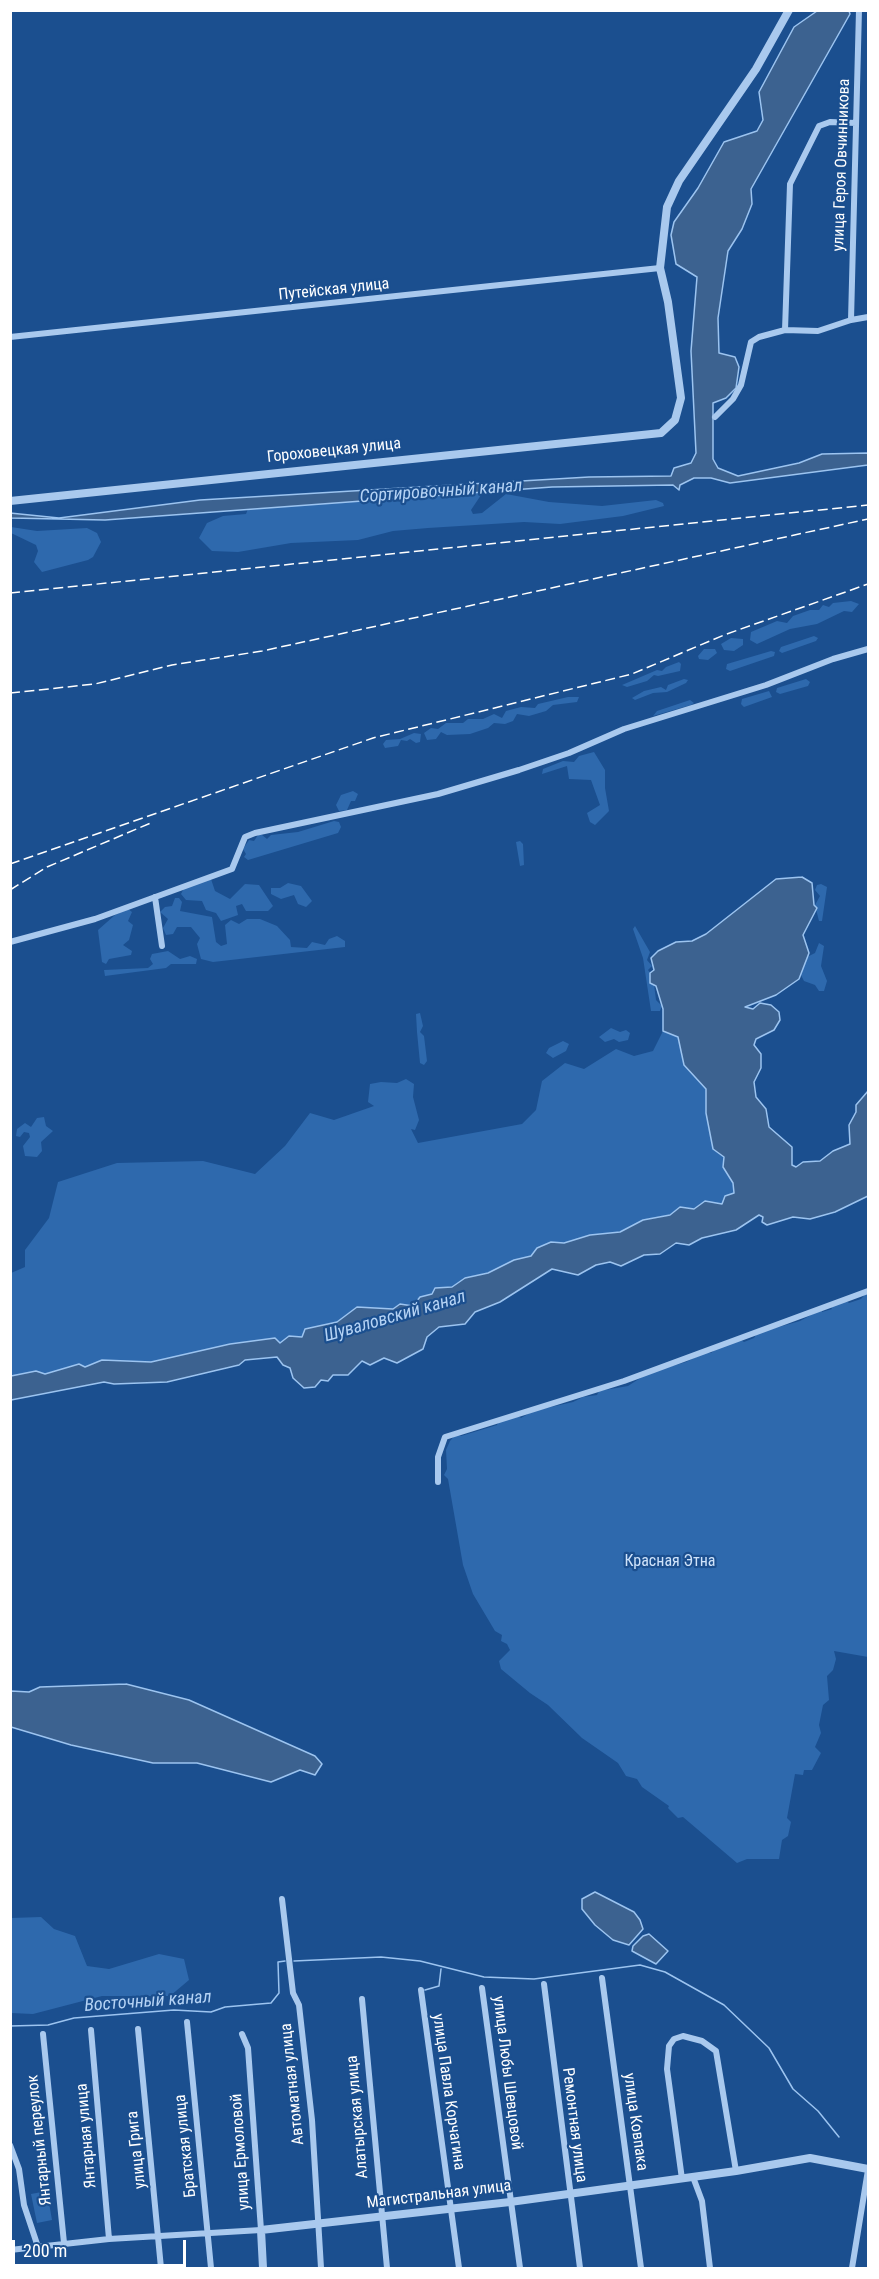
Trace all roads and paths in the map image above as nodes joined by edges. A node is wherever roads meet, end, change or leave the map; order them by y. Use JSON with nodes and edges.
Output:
{"nodes":[{"id":1,"x":789,"y":10,"type":"edge"},
{"id":2,"x":859,"y":10,"type":"edge"},
{"id":3,"x":856,"y":123,"type":"junction"},
{"id":4,"x":660,"y":268,"type":"junction"},
{"id":5,"x":868,"y":317,"type":"edge"},
{"id":6,"x":851,"y":320,"type":"junction"},
{"id":7,"x":785,"y":330,"type":"junction"},
{"id":8,"x":10,"y":337,"type":"edge"},
{"id":9,"x":715,"y":417,"type":"dead end"},
{"id":10,"x":10,"y":501,"type":"edge"},
{"id":11,"x":868,"y":649,"type":"edge"},
{"id":12,"x":155,"y":897,"type":"junction"},
{"id":13,"x":10,"y":942,"type":"edge"},
{"id":14,"x":162,"y":946,"type":"dead end"},
{"id":15,"x":868,"y":1291,"type":"edge"},
{"id":16,"x":438,"y":1482,"type":"dead end"},
{"id":17,"x":282,"y":1899,"type":"dead end"},
{"id":18,"x":602,"y":1978,"type":"dead end"},
{"id":19,"x":544,"y":1984,"type":"dead end"},
{"id":20,"x":482,"y":1988,"type":"dead end"},
{"id":21,"x":421,"y":1990,"type":"dead end"},
{"id":22,"x":362,"y":1999,"type":"dead end"},
{"id":23,"x":187,"y":2022,"type":"dead end"},
{"id":24,"x":138,"y":2029,"type":"dead end"},
{"id":25,"x":91,"y":2030,"type":"dead end"},
{"id":26,"x":43,"y":2034,"type":"dead end"},
{"id":27,"x":242,"y":2034,"type":"dead end"},
{"id":28,"x":10,"y":2145,"type":"edge"},
{"id":29,"x":868,"y":2170,"type":"edge"},
{"id":30,"x":736,"y":2171,"type":"junction"},
{"id":31,"x":693,"y":2177,"type":"junction"},
{"id":32,"x":682,"y":2179,"type":"junction"},
{"id":33,"x":631,"y":2186,"type":"junction"},
{"id":34,"x":569,"y":2193,"type":"junction"},
{"id":35,"x":510,"y":2202,"type":"junction"},
{"id":36,"x":451,"y":2209,"type":"junction"},
{"id":37,"x":381,"y":2217,"type":"junction"},
{"id":38,"x":319,"y":2223,"type":"junction"},
{"id":39,"x":261,"y":2230,"type":"junction"},
{"id":40,"x":208,"y":2233,"type":"junction"},
{"id":41,"x":159,"y":2236,"type":"junction"},
{"id":42,"x":109,"y":2239,"type":"junction"},
{"id":43,"x":64,"y":2243,"type":"junction"},
{"id":44,"x":38,"y":2247,"type":"junction"},
{"id":45,"x":10,"y":2250,"type":"edge"},
{"id":46,"x":161,"y":2268,"type":"edge"},
{"id":47,"x":211,"y":2268,"type":"edge"},
{"id":48,"x":263,"y":2268,"type":"edge"},
{"id":49,"x":321,"y":2268,"type":"edge"},
{"id":50,"x":387,"y":2268,"type":"edge"},
{"id":51,"x":459,"y":2268,"type":"edge"},
{"id":52,"x":520,"y":2268,"type":"edge"},
{"id":53,"x":580,"y":2268,"type":"edge"},
{"id":54,"x":641,"y":2268,"type":"edge"},
{"id":55,"x":710,"y":2268,"type":"edge"},
{"id":56,"x":852,"y":2268,"type":"edge"}],
"edges":[{"from":1,"to":4,"type":"street"},
{"from":2,"to":3,"type":"street","name":"улица Героя Овчинникова"},
{"from":3,"to":6,"type":"street","name":"улица Героя Овчинникова"},
{"from":3,"to":7,"type":"street"},
{"from":4,"to":8,"type":"street","name":"Путейская улица"},
{"from":4,"to":10,"type":"street","name":"Гороховецкая улица"},
{"from":5,"to":6,"type":"street"},
{"from":6,"to":7,"type":"street"},
{"from":7,"to":9,"type":"street"},
{"from":11,"to":12,"type":"street"},
{"from":12,"to":13,"type":"street"},
{"from":12,"to":14,"type":"street"},
{"from":15,"to":16,"type":"street"},
{"from":17,"to":38,"type":"street","name":"Автоматная улица"},
{"from":18,"to":33,"type":"street","name":"улица Ковпака"},
{"from":19,"to":34,"type":"street","name":"Ремонтная улица"},
{"from":20,"to":35,"type":"street","name":"улица Любы Шевцовой"},
{"from":21,"to":36,"type":"street","name":"улица Павла Корчагина"},
{"from":22,"to":37,"type":"street","name":"Алатырская улица"},
{"from":23,"to":40,"type":"street","name":"Братская улица"},
{"from":24,"to":41,"type":"street","name":"улица Грига"},
{"from":25,"to":42,"type":"street","name":"Янтарная улица"},
{"from":26,"to":43,"type":"street","name":"Янтарный переулок"},
{"from":27,"to":39,"type":"street","name":"улица Ермоловой"},
{"from":28,"to":44,"type":"street"},
{"from":29,"to":30,"type":"street","name":"Магистральная улица"},
{"from":29,"to":56,"type":"street"},
{"from":30,"to":31,"type":"street","name":"Магистральная улица"},
{"from":30,"to":32,"type":"street"},
{"from":31,"to":32,"type":"street","name":"Магистральная улица"},
{"from":31,"to":55,"type":"street"},
{"from":32,"to":33,"type":"street","name":"Магистральная улица"},
{"from":33,"to":34,"type":"street","name":"Магистральная улица"},
{"from":33,"to":54,"type":"street","name":"улица Ковпака"},
{"from":34,"to":35,"type":"street","name":"Магистральная улица"},
{"from":34,"to":53,"type":"street","name":"Ремонтная улица"},
{"from":35,"to":36,"type":"street","name":"Магистральная улица"},
{"from":35,"to":52,"type":"street","name":"улица Любы Шевцовой"},
{"from":36,"to":37,"type":"street","name":"Магистральная улица"},
{"from":36,"to":51,"type":"street","name":"улица Павла Корчагина"},
{"from":37,"to":38,"type":"street","name":"Магистральная улица"},
{"from":37,"to":50,"type":"street","name":"Алатырская улица"},
{"from":38,"to":39,"type":"street","name":"Магистральная улица"},
{"from":38,"to":49,"type":"street","name":"Автоматная улица"},
{"from":39,"to":40,"type":"street","name":"Магистральная улица"},
{"from":39,"to":48,"type":"street","name":"улица Ермоловой"},
{"from":40,"to":41,"type":"street","name":"Магистральная улица"},
{"from":40,"to":47,"type":"street","name":"Братская улица"},
{"from":41,"to":42,"type":"street","name":"Магистральная улица"},
{"from":41,"to":46,"type":"street","name":"улица Грига"},
{"from":42,"to":43,"type":"street","name":"Магистральная улица"},
{"from":43,"to":44,"type":"street","name":"Магистральная улица"},
{"from":44,"to":45,"type":"street","name":"Магистральная улица"}]}
